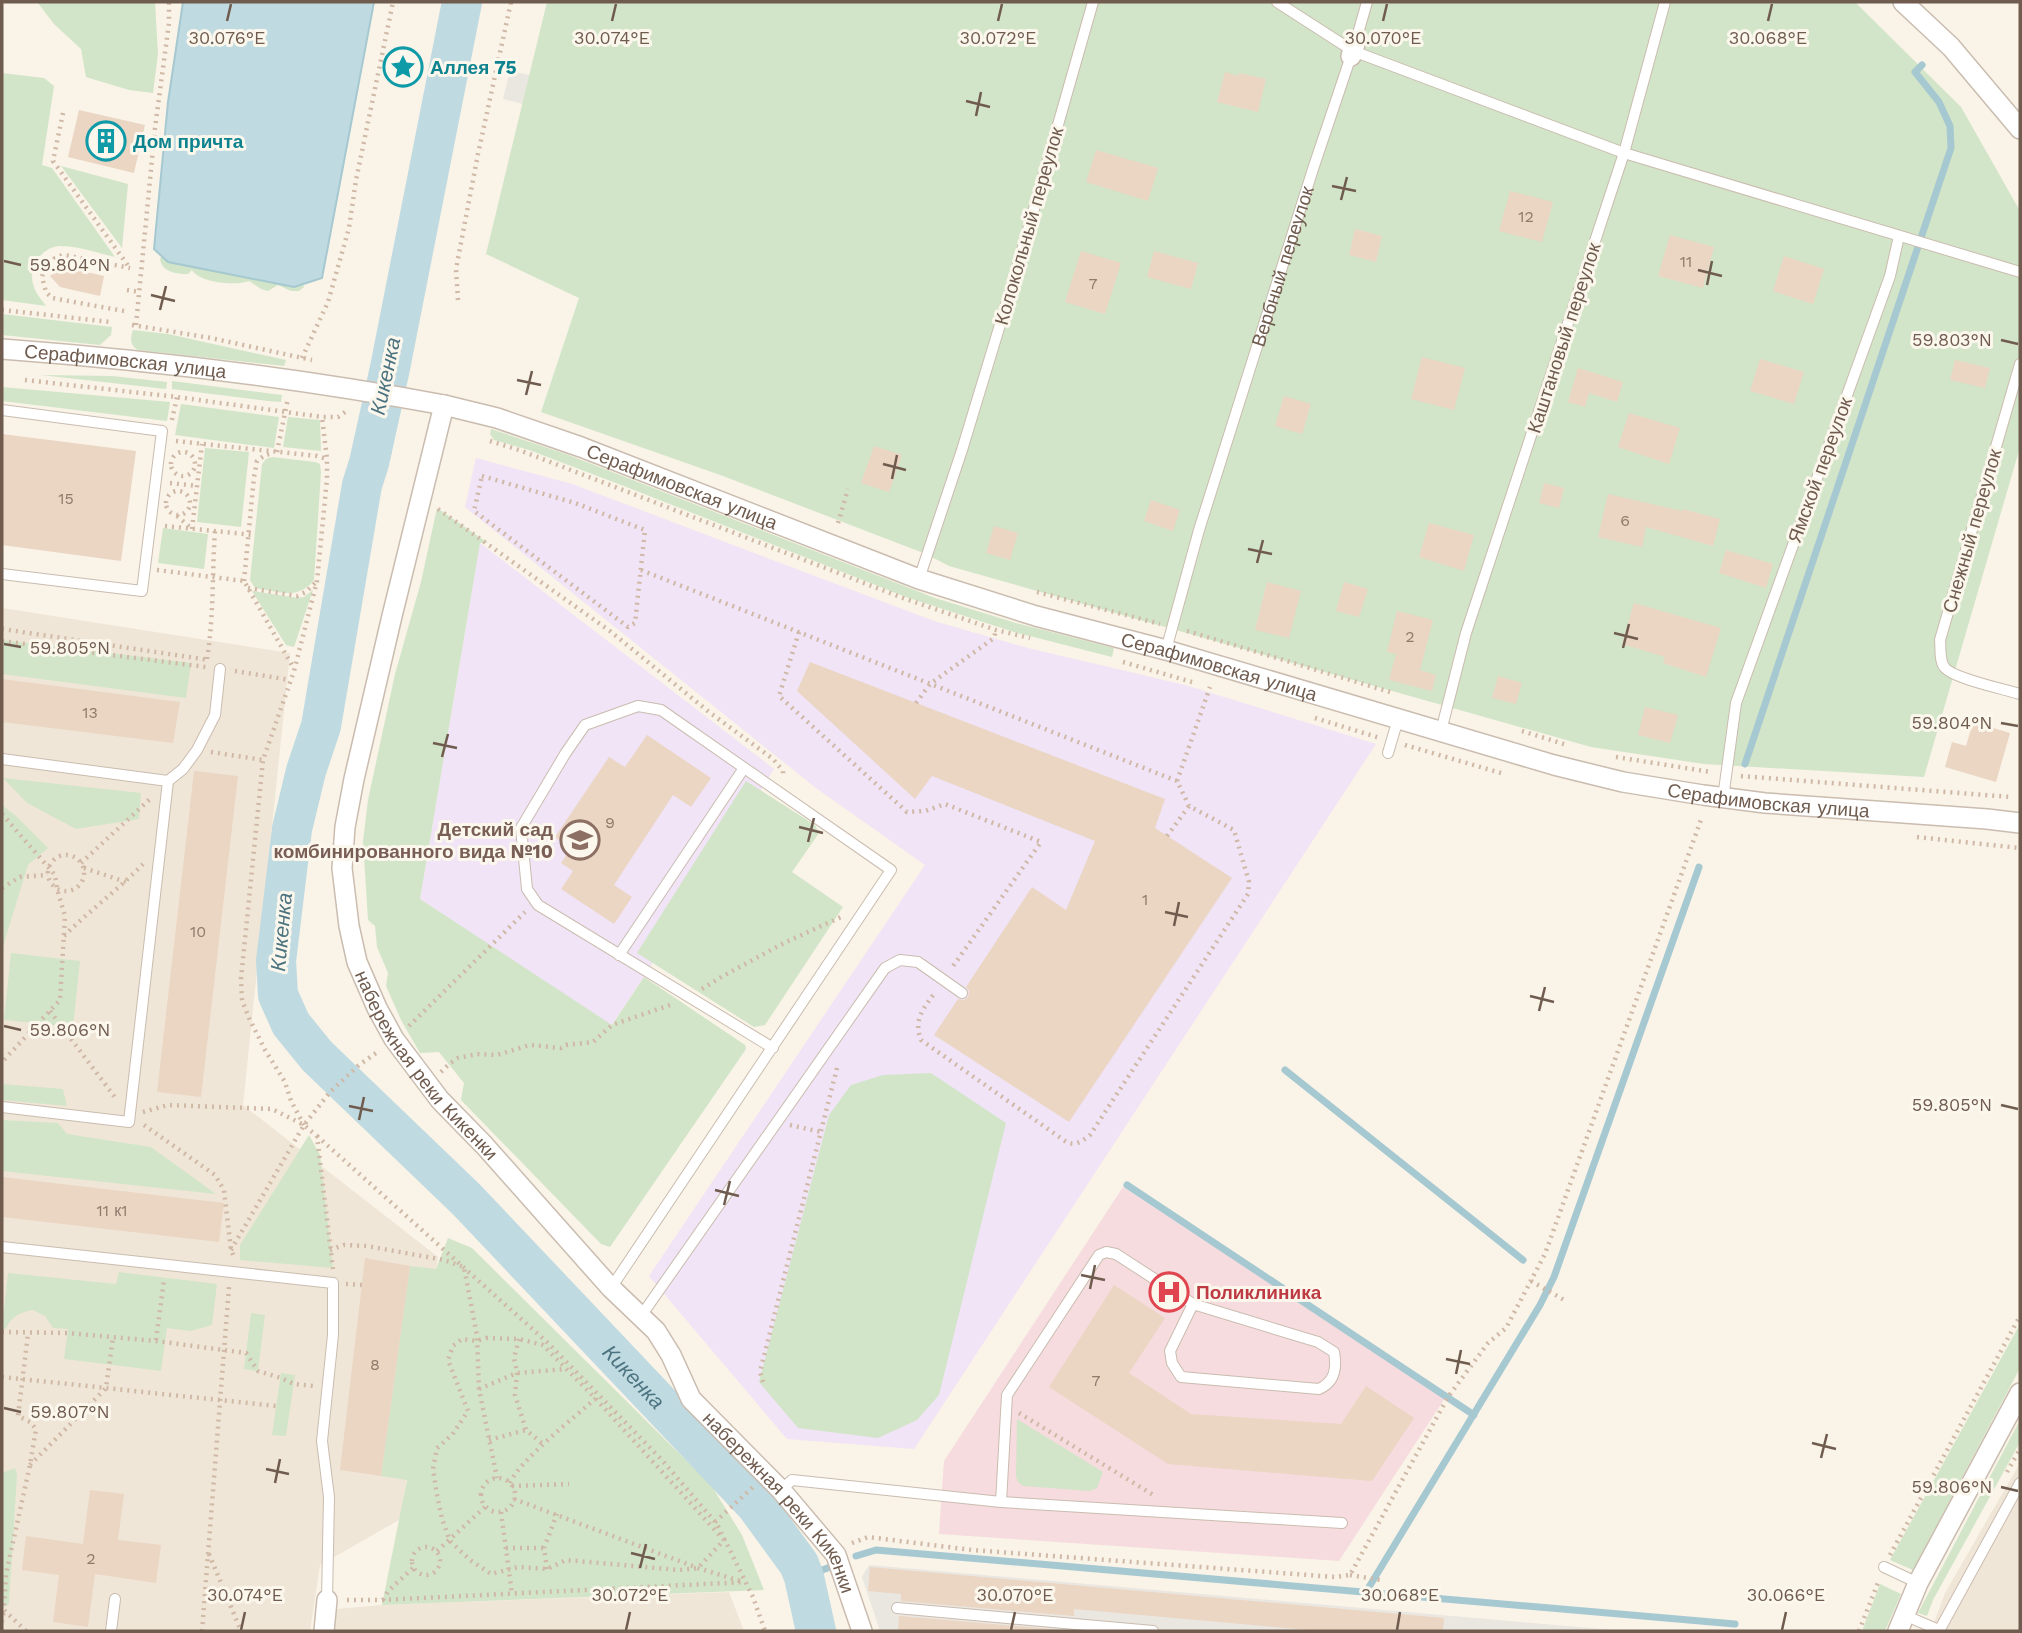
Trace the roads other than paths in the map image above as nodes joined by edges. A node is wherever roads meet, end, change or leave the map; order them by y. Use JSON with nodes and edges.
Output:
{"nodes":[{"id":1,"x":1093,"y":2,"type":"edge"},
{"id":2,"x":1277,"y":2,"type":"edge"},
{"id":3,"x":1367,"y":2,"type":"edge"},
{"id":4,"x":1665,"y":2,"type":"edge"},
{"id":5,"x":1903,"y":2,"type":"edge"},
{"id":6,"x":1353,"y":50,"type":"junction"},
{"id":7,"x":2020,"y":129,"type":"edge"},
{"id":8,"x":1624,"y":153,"type":"junction"},
{"id":9,"x":1899,"y":236,"type":"junction"},
{"id":10,"x":2020,"y":272,"type":"edge"},
{"id":11,"x":2,"y":349,"type":"edge"},
{"id":12,"x":2020,"y":364,"type":"edge"},
{"id":13,"x":443,"y":405,"type":"junction"},
{"id":14,"x":2,"y":410,"type":"edge"},
{"id":15,"x":2,"y":574,"type":"edge"},
{"id":16,"x":919,"y":579,"type":"junction"},
{"id":17,"x":1166,"y":650,"type":"junction"},
{"id":18,"x":220,"y":669,"type":"road end"},
{"id":19,"x":2020,"y":694,"type":"edge"},
{"id":20,"x":1398,"y":719,"type":"junction"},
{"id":21,"x":1441,"y":731,"type":"junction"},
{"id":22,"x":1388,"y":752,"type":"dead end"},
{"id":23,"x":2,"y":759,"type":"edge"},
{"id":24,"x":744,"y":768,"type":"junction"},
{"id":25,"x":168,"y":781,"type":"junction"},
{"id":26,"x":1723,"y":798,"type":"junction"},
{"id":27,"x":2020,"y":823,"type":"edge"},
{"id":28,"x":619,"y":955,"type":"junction"},
{"id":29,"x":962,"y":993,"type":"dead end"},
{"id":30,"x":773,"y":1048,"type":"junction"},
{"id":31,"x":2,"y":1107,"type":"edge"},
{"id":32,"x":2,"y":1247,"type":"edge"},
{"id":33,"x":611,"y":1288,"type":"junction"},
{"id":34,"x":1193,"y":1304,"type":"junction"},
{"id":35,"x":641,"y":1316,"type":"junction"},
{"id":36,"x":2020,"y":1393,"type":"edge"},
{"id":37,"x":2020,"y":1483,"type":"edge"},
{"id":38,"x":780,"y":1490,"type":"junction"},
{"id":39,"x":1001,"y":1502,"type":"junction"},
{"id":40,"x":1342,"y":1523,"type":"dead end"},
{"id":41,"x":1886,"y":1563,"type":"road end"},
{"id":42,"x":1918,"y":1583,"type":"junction"},
{"id":43,"x":115,"y":1599,"type":"dead end"},
{"id":44,"x":331,"y":1600,"type":"joint"},
{"id":45,"x":897,"y":1608,"type":"dead end"},
{"id":46,"x":1901,"y":1623,"type":"edge"},
{"id":47,"x":1940,"y":1630,"type":"edge"},
{"id":48,"x":111,"y":1631,"type":"edge"},
{"id":49,"x":324,"y":1631,"type":"edge"},
{"id":50,"x":862,"y":1631,"type":"edge"},
{"id":51,"x":1153,"y":1631,"type":"edge"}],
"edges":[{"from":1,"to":16,"type":"lane","name":"Колокольный переулок"},
{"from":2,"to":6,"type":"lane"},
{"from":3,"to":6,"type":"lane","name":"Вербный переулок"},
{"from":4,"to":8,"type":"lane","name":"Каштановый переулок"},
{"from":5,"to":7,"type":"street"},
{"from":6,"to":8,"type":"lane"},
{"from":6,"to":17,"type":"lane","name":"Вербный переулок"},
{"from":8,"to":9,"type":"lane"},
{"from":8,"to":21,"type":"lane","name":"Каштановый переулок"},
{"from":9,"to":10,"type":"lane"},
{"from":9,"to":26,"type":"lane","name":"Ямской переулок"},
{"from":11,"to":13,"type":"street","name":"Серафимовская улица"},
{"from":12,"to":19,"type":"lane","name":"Снежный переулок"},
{"from":13,"to":16,"type":"street","name":"Серафимовская улица"},
{"from":13,"to":33,"type":"street","name":"набережная реки Кикенки"},
{"from":14,"to":15,"type":"lane"},
{"from":16,"to":17,"type":"street","name":"Серафимовская улица"},
{"from":17,"to":20,"type":"street","name":"Серафимовская улица"},
{"from":18,"to":25,"type":"lane"},
{"from":20,"to":21,"type":"street","name":"Серафимовская улица"},
{"from":20,"to":22,"type":"lane"},
{"from":21,"to":26,"type":"street","name":"Серафимовская улица"},
{"from":23,"to":25,"type":"lane"},
{"from":24,"to":28,"type":"lane"},
{"from":24,"to":28,"type":"lane"},
{"from":24,"to":30,"type":"lane"},
{"from":25,"to":31,"type":"lane"},
{"from":26,"to":27,"type":"street","name":"Серафимовская улица"},
{"from":28,"to":30,"type":"lane"},
{"from":29,"to":35,"type":"lane"},
{"from":30,"to":33,"type":"lane"},
{"from":32,"to":44,"type":"lane"},
{"from":33,"to":35,"type":"street","name":"набережная реки Кикенки"},
{"from":34,"to":34,"type":"lane"},
{"from":34,"to":39,"type":"lane"},
{"from":35,"to":38,"type":"street","name":"набережная реки Кикенки"},
{"from":36,"to":42,"type":"street"},
{"from":37,"to":47,"type":"lane"},
{"from":38,"to":39,"type":"lane"},
{"from":38,"to":50,"type":"street","name":"набережная реки Кикенки"},
{"from":39,"to":40,"type":"lane"},
{"from":41,"to":42,"type":"lane"},
{"from":42,"to":46,"type":"street"},
{"from":43,"to":48,"type":"lane"},
{"from":44,"to":49,"type":"street"},
{"from":45,"to":51,"type":"lane"},
{"from":46,"to":47,"type":"lane"}]}
